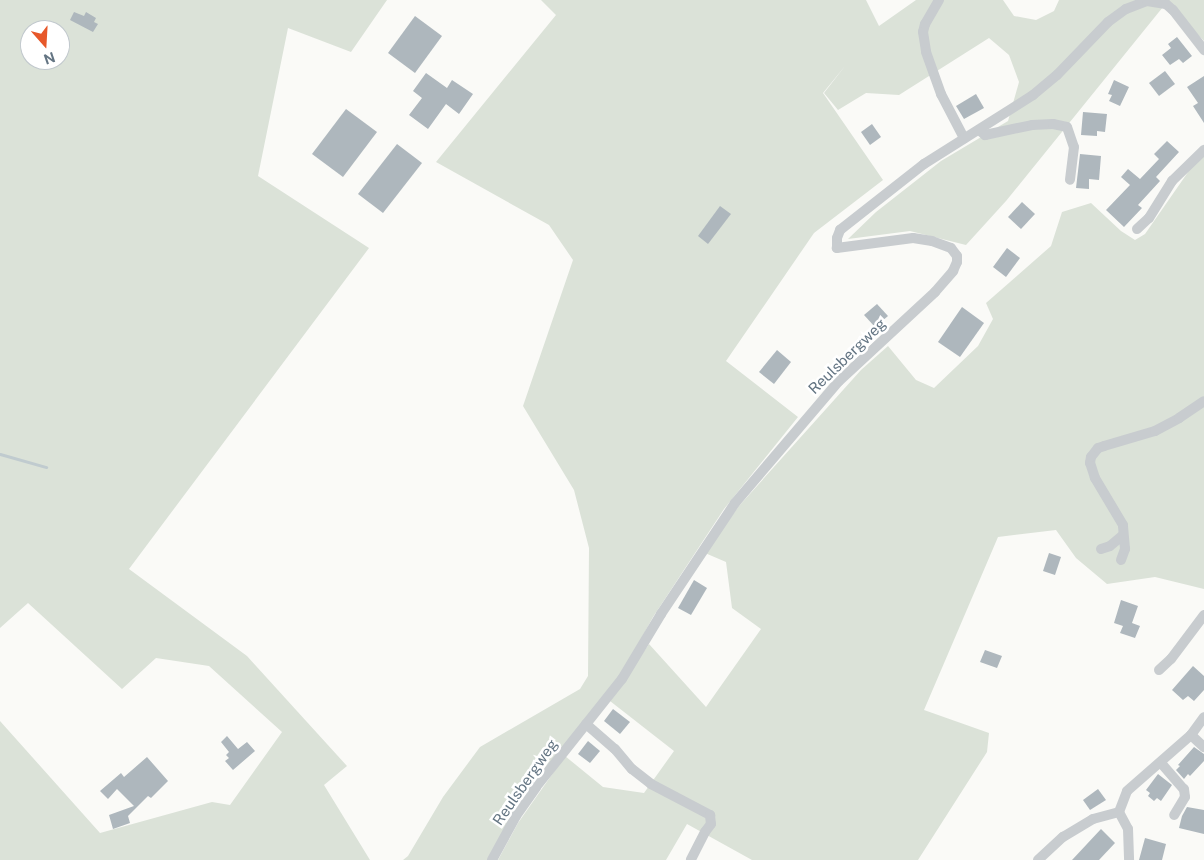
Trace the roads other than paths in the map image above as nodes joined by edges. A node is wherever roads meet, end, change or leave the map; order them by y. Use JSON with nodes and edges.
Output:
{"nodes":[{"id":1,"x":939,"y":0,"type":"edge"},
{"id":2,"x":1204,"y":50,"type":"edge"},
{"id":3,"x":980,"y":130,"type":"junction"},
{"id":4,"x":964,"y":138,"type":"junction"},
{"id":5,"x":1204,"y":150,"type":"edge"},
{"id":6,"x":1070,"y":180,"type":"dead end"},
{"id":7,"x":1137,"y":229,"type":"dead end"},
{"id":8,"x":1204,"y":400,"type":"edge"},
{"id":9,"x":1123,"y":535,"type":"junction"},
{"id":10,"x":1101,"y":549,"type":"dead end"},
{"id":11,"x":1121,"y":560,"type":"dead end"},
{"id":12,"x":1204,"y":616,"type":"edge"},
{"id":13,"x":1159,"y":670,"type":"dead end"},
{"id":14,"x":1204,"y":717,"type":"edge"},
{"id":15,"x":586,"y":724,"type":"junction"},
{"id":16,"x":1191,"y":735,"type":"junction"},
{"id":17,"x":1204,"y":748,"type":"edge"},
{"id":18,"x":1162,"y":763,"type":"junction"},
{"id":19,"x":1118,"y":812,"type":"junction"},
{"id":20,"x":1174,"y":815,"type":"dead end"},
{"id":21,"x":492,"y":860,"type":"edge"},
{"id":22,"x":691,"y":860,"type":"edge"},
{"id":23,"x":1038,"y":860,"type":"edge"},
{"id":24,"x":1129,"y":860,"type":"edge"}],
"edges":[{"from":1,"to":4,"type":"street"},
{"from":2,"to":3,"type":"street","name":"Reulsbergweg"},
{"from":3,"to":4,"type":"street","name":"Reulsbergweg"},
{"from":3,"to":6,"type":"street","name":"Reulsbergweg"},
{"from":4,"to":15,"type":"street","name":"Reulsbergweg"},
{"from":5,"to":7,"type":"street"},
{"from":8,"to":9,"type":"street"},
{"from":9,"to":10,"type":"street"},
{"from":9,"to":11,"type":"street"},
{"from":12,"to":13,"type":"street"},
{"from":14,"to":16,"type":"street"},
{"from":15,"to":21,"type":"street","name":"Reulsbergweg"},
{"from":15,"to":22,"type":"street"},
{"from":16,"to":17,"type":"street"},
{"from":16,"to":18,"type":"street"},
{"from":18,"to":19,"type":"street"},
{"from":18,"to":20,"type":"street"},
{"from":19,"to":23,"type":"street"},
{"from":19,"to":24,"type":"street"}]}
